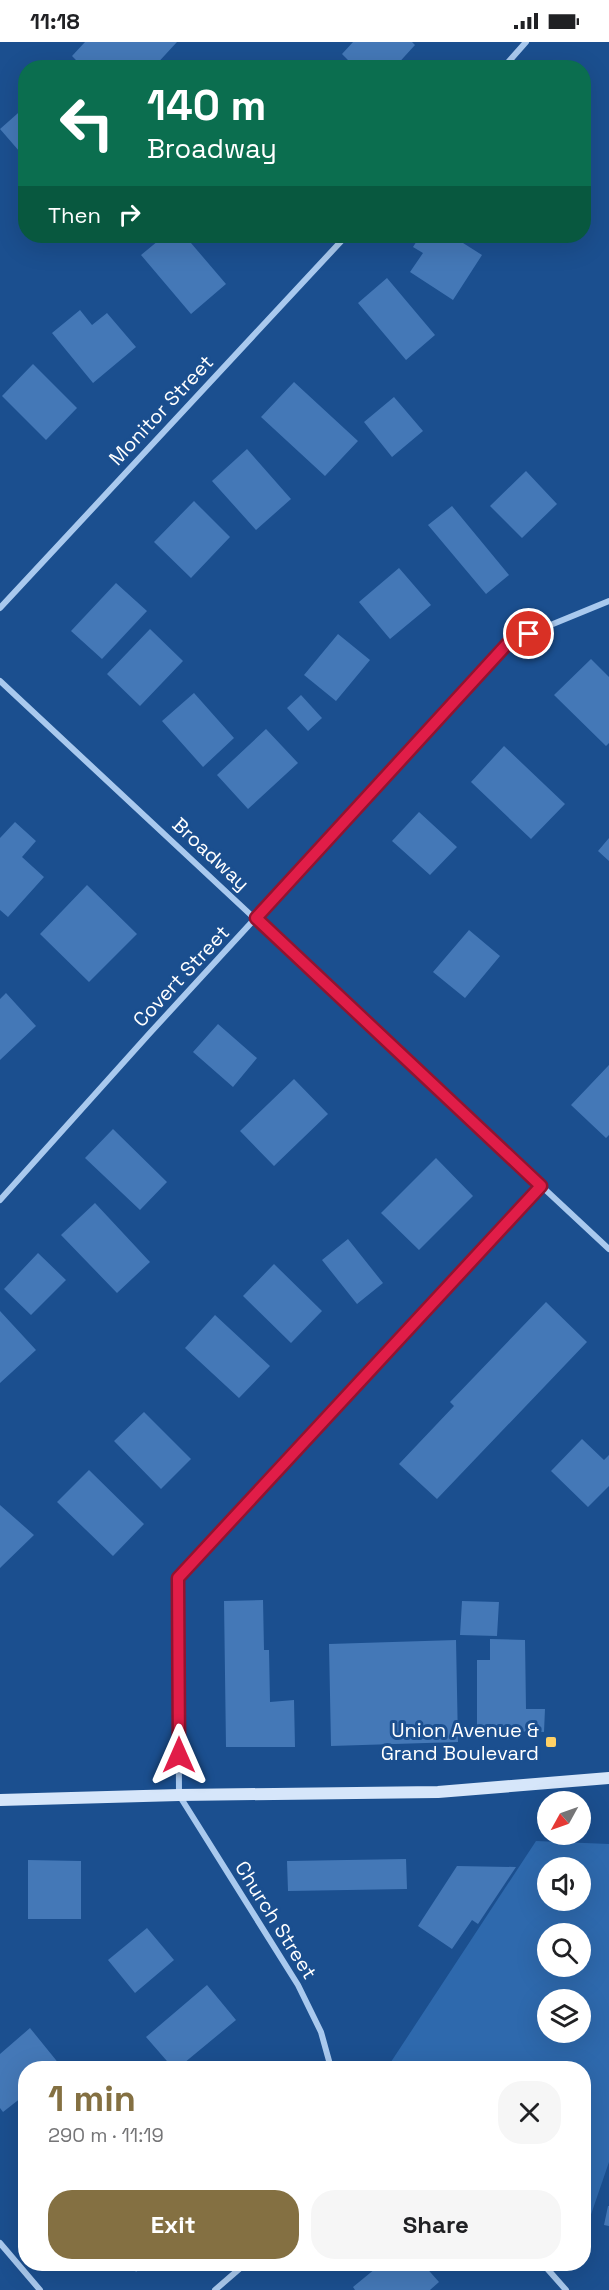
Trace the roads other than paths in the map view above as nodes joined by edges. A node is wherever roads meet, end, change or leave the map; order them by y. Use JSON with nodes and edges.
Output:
{"nodes":[{"id":1,"x":526,"y":42,"type":"edge"},
{"id":2,"x":510,"y":60,"type":"edge"},
{"id":3,"x":339,"y":243,"type":"edge"},
{"id":4,"x":609,"y":602,"type":"edge"},
{"id":5,"x":0,"y":608,"type":"edge"},
{"id":6,"x":0,"y":681,"type":"edge"},
{"id":7,"x":256,"y":918,"type":"junction"},
{"id":8,"x":541,"y":1186,"type":"junction"},
{"id":9,"x":0,"y":1200,"type":"edge"},
{"id":10,"x":609,"y":1249,"type":"edge"},
{"id":11,"x":609,"y":1778,"type":"edge"},
{"id":12,"x":179,"y":1795,"type":"junction"},
{"id":13,"x":0,"y":1800,"type":"edge"},
{"id":14,"x":329,"y":2061,"type":"edge"},
{"id":15,"x":0,"y":2243,"type":"edge"},
{"id":16,"x":18,"y":2264,"type":"edge"},
{"id":17,"x":24,"y":2271,"type":"edge"},
{"id":18,"x":237,"y":2271,"type":"edge"},
{"id":19,"x":549,"y":2271,"type":"edge"},
{"id":20,"x":40,"y":2290,"type":"edge"},
{"id":21,"x":215,"y":2290,"type":"edge"},
{"id":22,"x":566,"y":2290,"type":"edge"}],
"edges":[{"from":1,"to":2,"type":"street"},
{"from":3,"to":5,"type":"street","name":"Monitor Street"},
{"from":4,"to":7,"type":"street","name":"Covert Street"},
{"from":6,"to":7,"type":"street","name":"Broadway"},
{"from":7,"to":8,"type":"street","name":"Broadway"},
{"from":7,"to":9,"type":"street","name":"Covert Street"},
{"from":8,"to":10,"type":"street","name":"Broadway"},
{"from":8,"to":12,"type":"street"},
{"from":11,"to":12,"type":"main road"},
{"from":12,"to":13,"type":"main road"},
{"from":12,"to":14,"type":"street","name":"Church Street"},
{"from":15,"to":16,"type":"street"},
{"from":17,"to":20,"type":"street"},
{"from":18,"to":21,"type":"street"},
{"from":19,"to":22,"type":"street"}]}
